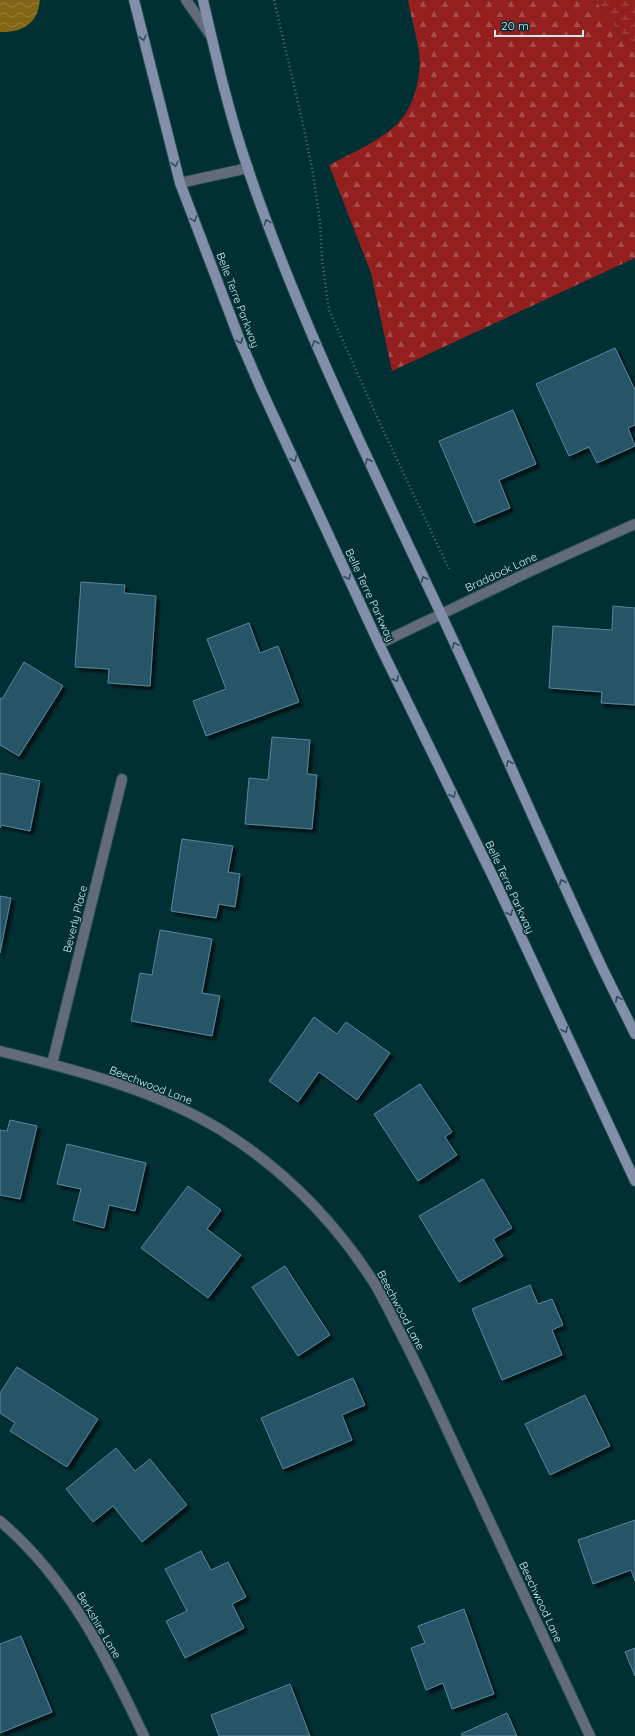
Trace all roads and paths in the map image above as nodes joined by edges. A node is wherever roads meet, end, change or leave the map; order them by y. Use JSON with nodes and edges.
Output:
{"nodes":[{"id":1,"x":134,"y":0,"type":"edge"},
{"id":2,"x":186,"y":0,"type":"edge"},
{"id":3,"x":203,"y":0,"type":"edge"},
{"id":4,"x":274,"y":0,"type":"edge"},
{"id":5,"x":212,"y":37,"type":"junction"},
{"id":6,"x":248,"y":168,"type":"junction"},
{"id":7,"x":180,"y":183,"type":"junction"},
{"id":8,"x":635,"y":524,"type":"edge"},
{"id":9,"x":449,"y":569,"type":"dead end"},
{"id":10,"x":441,"y":614,"type":"junction"},
{"id":11,"x":379,"y":644,"type":"junction"},
{"id":12,"x":122,"y":779,"type":"dead end"},
{"id":13,"x":635,"y":1034,"type":"edge"},
{"id":14,"x":0,"y":1051,"type":"edge"},
{"id":15,"x":52,"y":1064,"type":"junction"},
{"id":16,"x":635,"y":1180,"type":"edge"},
{"id":17,"x":0,"y":1521,"type":"edge"},
{"id":18,"x":144,"y":1736,"type":"edge"},
{"id":19,"x":590,"y":1736,"type":"edge"}],
"edges":[{"from":1,"to":7,"type":"main road","name":"Belle Terre Parkway","one_way":true},
{"from":2,"to":5,"type":"street"},
{"from":3,"to":5,"type":"main road"},
{"from":4,"to":9,"type":"path"},
{"from":5,"to":6,"type":"main road"},
{"from":6,"to":7,"type":"street"},
{"from":10,"to":6,"type":"main road","one_way":true},
{"from":7,"to":11,"type":"main road","name":"Belle Terre Parkway","one_way":true},
{"from":8,"to":10,"type":"street","name":"Braddock Lane"},
{"from":10,"to":11,"type":"street","name":"Braddock Lane"},
{"from":13,"to":10,"type":"main road","one_way":true},
{"from":11,"to":16,"type":"main road","name":"Belle Terre Parkway","one_way":true},
{"from":12,"to":15,"type":"street","name":"Beverly Place"},
{"from":14,"to":15,"type":"street","name":"Beechwood Lane"},
{"from":15,"to":19,"type":"street","name":"Beechwood Lane"},
{"from":17,"to":18,"type":"street","name":"Berkshire Lane"}]}
